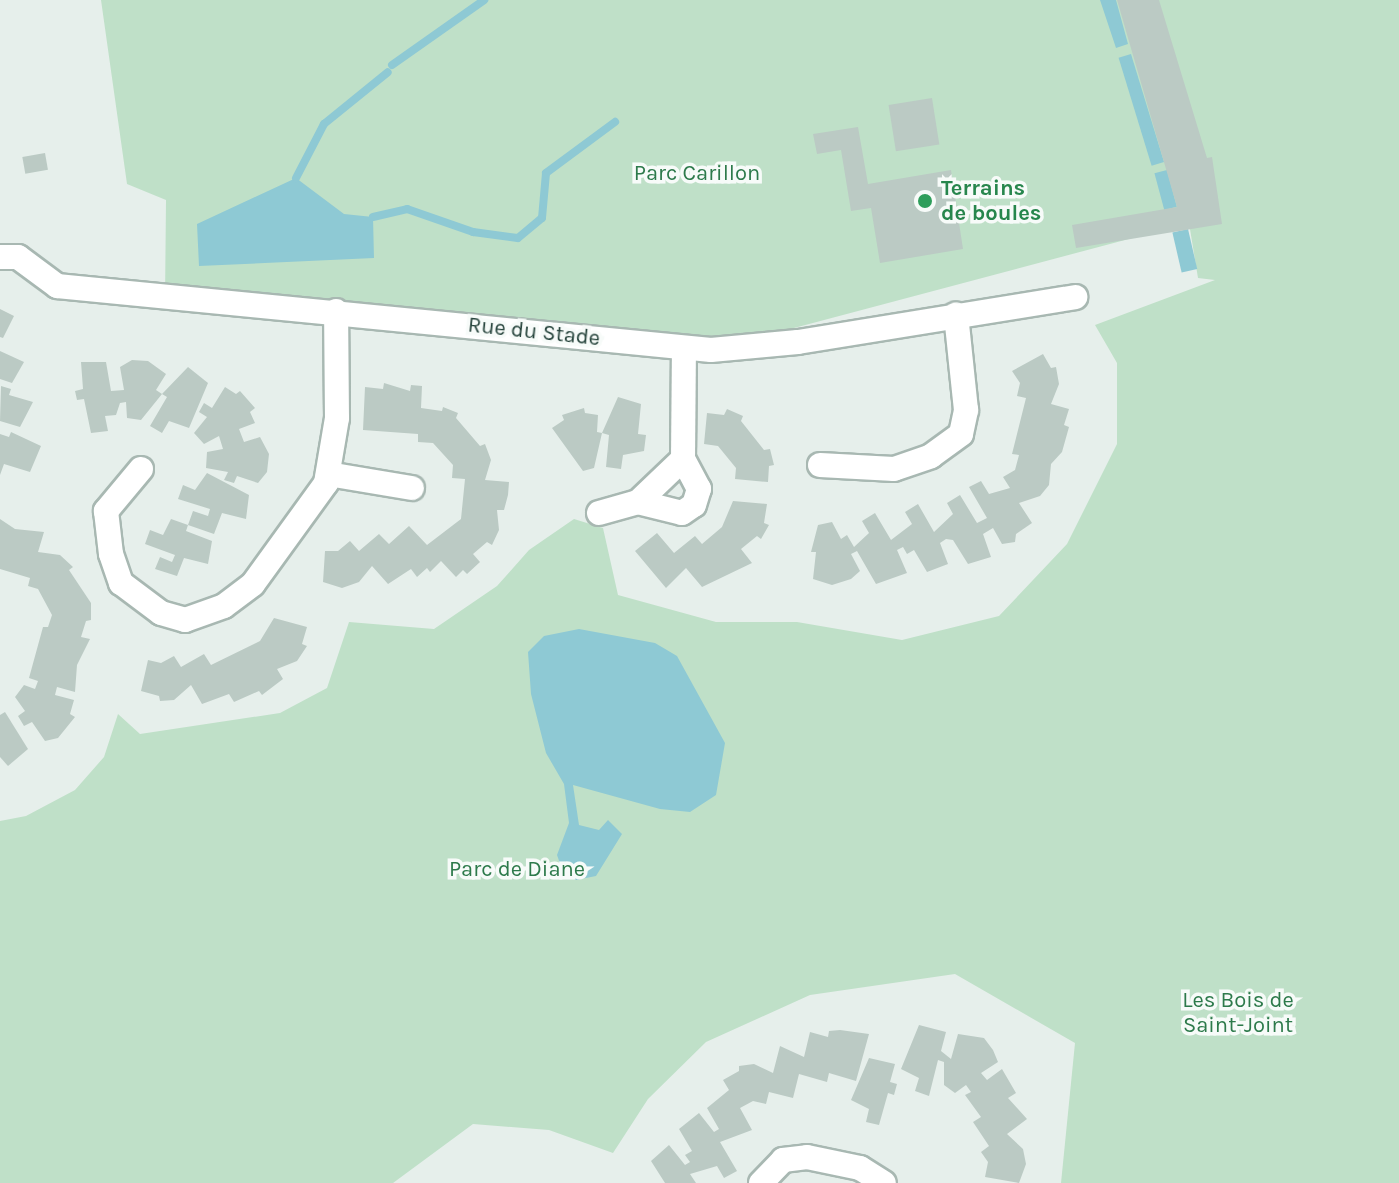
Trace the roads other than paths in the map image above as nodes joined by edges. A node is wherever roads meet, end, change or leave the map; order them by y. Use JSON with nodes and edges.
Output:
{"nodes":[{"id":1,"x":0,"y":257,"type":"edge"},
{"id":2,"x":1075,"y":297,"type":"dead end"},
{"id":3,"x":336,"y":311,"type":"junction"},
{"id":4,"x":956,"y":315,"type":"junction"},
{"id":5,"x":684,"y":348,"type":"junction"},
{"id":6,"x":683,"y":459,"type":"junction"},
{"id":7,"x":820,"y":465,"type":"dead end"},
{"id":8,"x":141,"y":469,"type":"dead end"},
{"id":9,"x":328,"y":474,"type":"junction"},
{"id":10,"x":412,"y":488,"type":"dead end"},
{"id":11,"x":638,"y":502,"type":"junction"},
{"id":12,"x":599,"y":513,"type":"dead end"},
{"id":13,"x":761,"y":1183,"type":"edge"},
{"id":14,"x":884,"y":1183,"type":"edge"}],
"edges":[{"from":1,"to":3,"type":"street","name":"Rue du Stade"},
{"from":2,"to":4,"type":"street","name":"Rue du Stade"},
{"from":3,"to":5,"type":"street","name":"Rue du Stade"},
{"from":3,"to":9,"type":"street"},
{"from":4,"to":5,"type":"street","name":"Rue du Stade"},
{"from":4,"to":7,"type":"street"},
{"from":5,"to":6,"type":"street"},
{"from":6,"to":11,"type":"street"},
{"from":6,"to":11,"type":"street"},
{"from":8,"to":9,"type":"street"},
{"from":9,"to":10,"type":"street"},
{"from":11,"to":12,"type":"street"},
{"from":13,"to":14,"type":"street"}]}
